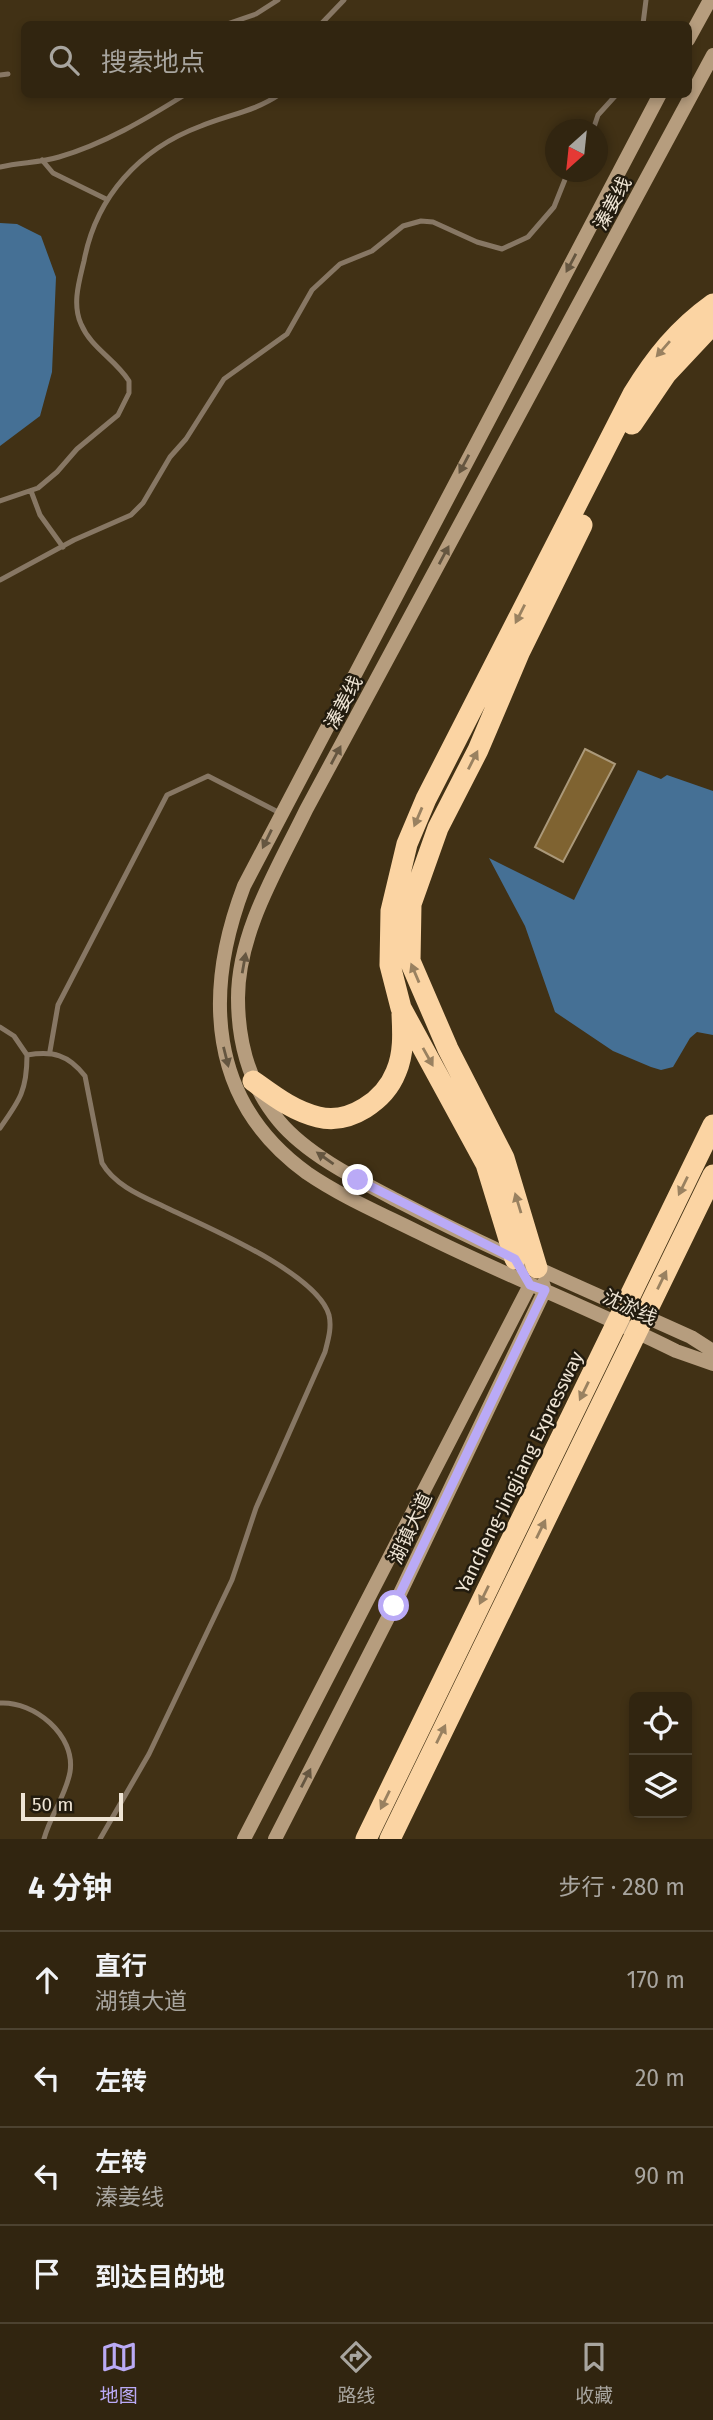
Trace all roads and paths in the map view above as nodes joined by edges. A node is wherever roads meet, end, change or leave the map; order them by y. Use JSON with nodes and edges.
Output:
{"nodes":[{"id":1,"x":278,"y":0,"type":"edge"},
{"id":2,"x":344,"y":0,"type":"edge"},
{"id":3,"x":646,"y":0,"type":"edge"},
{"id":4,"x":710,"y":0,"type":"edge"},
{"id":5,"x":236,"y":21,"type":"edge"},
{"id":6,"x":324,"y":21,"type":"edge"},
{"id":7,"x":643,"y":21,"type":"edge"},
{"id":8,"x":692,"y":33,"type":"edge"},
{"id":9,"x":713,"y":55,"type":"edge"},
{"id":10,"x":8,"y":74,"type":"dead end"},
{"id":11,"x":0,"y":75,"type":"edge"},
{"id":12,"x":692,"y":94,"type":"edge"},
{"id":13,"x":180,"y":98,"type":"edge"},
{"id":14,"x":274,"y":98,"type":"edge"},
{"id":15,"x":613,"y":98,"type":"edge"},
{"id":16,"x":658,"y":98,"type":"edge"},
{"id":17,"x":690,"y":98,"type":"edge"},
{"id":18,"x":597,"y":119,"type":"edge"},
{"id":19,"x":43,"y":160,"type":"junction"},
{"id":20,"x":0,"y":167,"type":"edge"},
{"id":21,"x":564,"y":182,"type":"edge"},
{"id":22,"x":106,"y":199,"type":"junction"},
{"id":23,"x":713,"y":303,"type":"edge"},
{"id":24,"x":713,"y":324,"type":"edge"},
{"id":25,"x":31,"y":491,"type":"junction"},
{"id":26,"x":0,"y":501,"type":"edge"},
{"id":27,"x":63,"y":547,"type":"junction"},
{"id":28,"x":0,"y":580,"type":"edge"},
{"id":29,"x":280,"y":813,"type":"junction"},
{"id":30,"x":401,"y":1008,"type":"junction"},
{"id":31,"x":0,"y":1027,"type":"edge"},
{"id":32,"x":50,"y":1051,"type":"junction"},
{"id":33,"x":27,"y":1055,"type":"junction"},
{"id":34,"x":253,"y":1082,"type":"junction"},
{"id":35,"x":713,"y":1125,"type":"edge"},
{"id":36,"x":0,"y":1128,"type":"edge"},
{"id":37,"x":713,"y":1175,"type":"edge"},
{"id":38,"x":515,"y":1259,"type":"junction"},
{"id":39,"x":534,"y":1276,"type":"junction"},
{"id":40,"x":545,"y":1290,"type":"junction"},
{"id":41,"x":713,"y":1351,"type":"edge"},
{"id":42,"x":713,"y":1364,"type":"edge"},
{"id":43,"x":0,"y":1703,"type":"edge"},
{"id":44,"x":44,"y":1839,"type":"edge"},
{"id":45,"x":100,"y":1839,"type":"edge"},
{"id":46,"x":244,"y":1839,"type":"edge"},
{"id":47,"x":275,"y":1839,"type":"edge"},
{"id":48,"x":366,"y":1839,"type":"edge"},
{"id":49,"x":390,"y":1839,"type":"edge"}],
"edges":[{"from":1,"to":5,"type":"lane"},
{"from":2,"to":6,"type":"lane"},
{"from":3,"to":7,"type":"lane"},
{"from":4,"to":8,"type":"main road"},
{"from":12,"to":9,"type":"main road","name":"溱姜线","one_way":true},
{"from":10,"to":11,"type":"lane"},
{"from":13,"to":19,"type":"lane"},
{"from":14,"to":22,"type":"lane"},
{"from":15,"to":18,"type":"lane"},
{"from":16,"to":29,"type":"main road","name":"溱姜线","one_way":true},
{"from":34,"to":17,"type":"main road","name":"溱姜线","one_way":true},
{"from":19,"to":20,"type":"lane"},
{"from":19,"to":22,"type":"lane"},
{"from":21,"to":27,"type":"lane"},
{"from":22,"to":25,"type":"lane"},
{"from":23,"to":30,"type":"highway","one_way":true},
{"from":39,"to":24,"type":"highway","one_way":true},
{"from":25,"to":26,"type":"lane"},
{"from":25,"to":27,"type":"lane"},
{"from":27,"to":28,"type":"lane"},
{"from":29,"to":32,"type":"lane"},
{"from":29,"to":39,"type":"main road","name":"溱姜线","one_way":true},
{"from":30,"to":34,"type":"highway"},
{"from":30,"to":38,"type":"highway","one_way":true},
{"from":31,"to":33,"type":"lane"},
{"from":32,"to":33,"type":"lane"},
{"from":32,"to":45,"type":"lane"},
{"from":33,"to":36,"type":"lane"},
{"from":38,"to":34,"type":"main road","name":"溱姜线","one_way":true},
{"from":35,"to":48,"type":"highway","name":"Yancheng-Jingjiang Expressway","one_way":true,"bridge":true},
{"from":49,"to":37,"type":"highway","one_way":true,"bridge":true},
{"from":38,"to":39,"type":"main road","name":"溱姜线"},
{"from":39,"to":40,"type":"main road"},
{"from":39,"to":41,"type":"main road","name":"沈淤线"},
{"from":39,"to":46,"type":"main road","name":"湖镇大道"},
{"from":40,"to":42,"type":"main road","name":"沈淤线"},
{"from":47,"to":40,"type":"main road","name":"湖镇大道","one_way":true},
{"from":43,"to":44,"type":"lane"}]}
